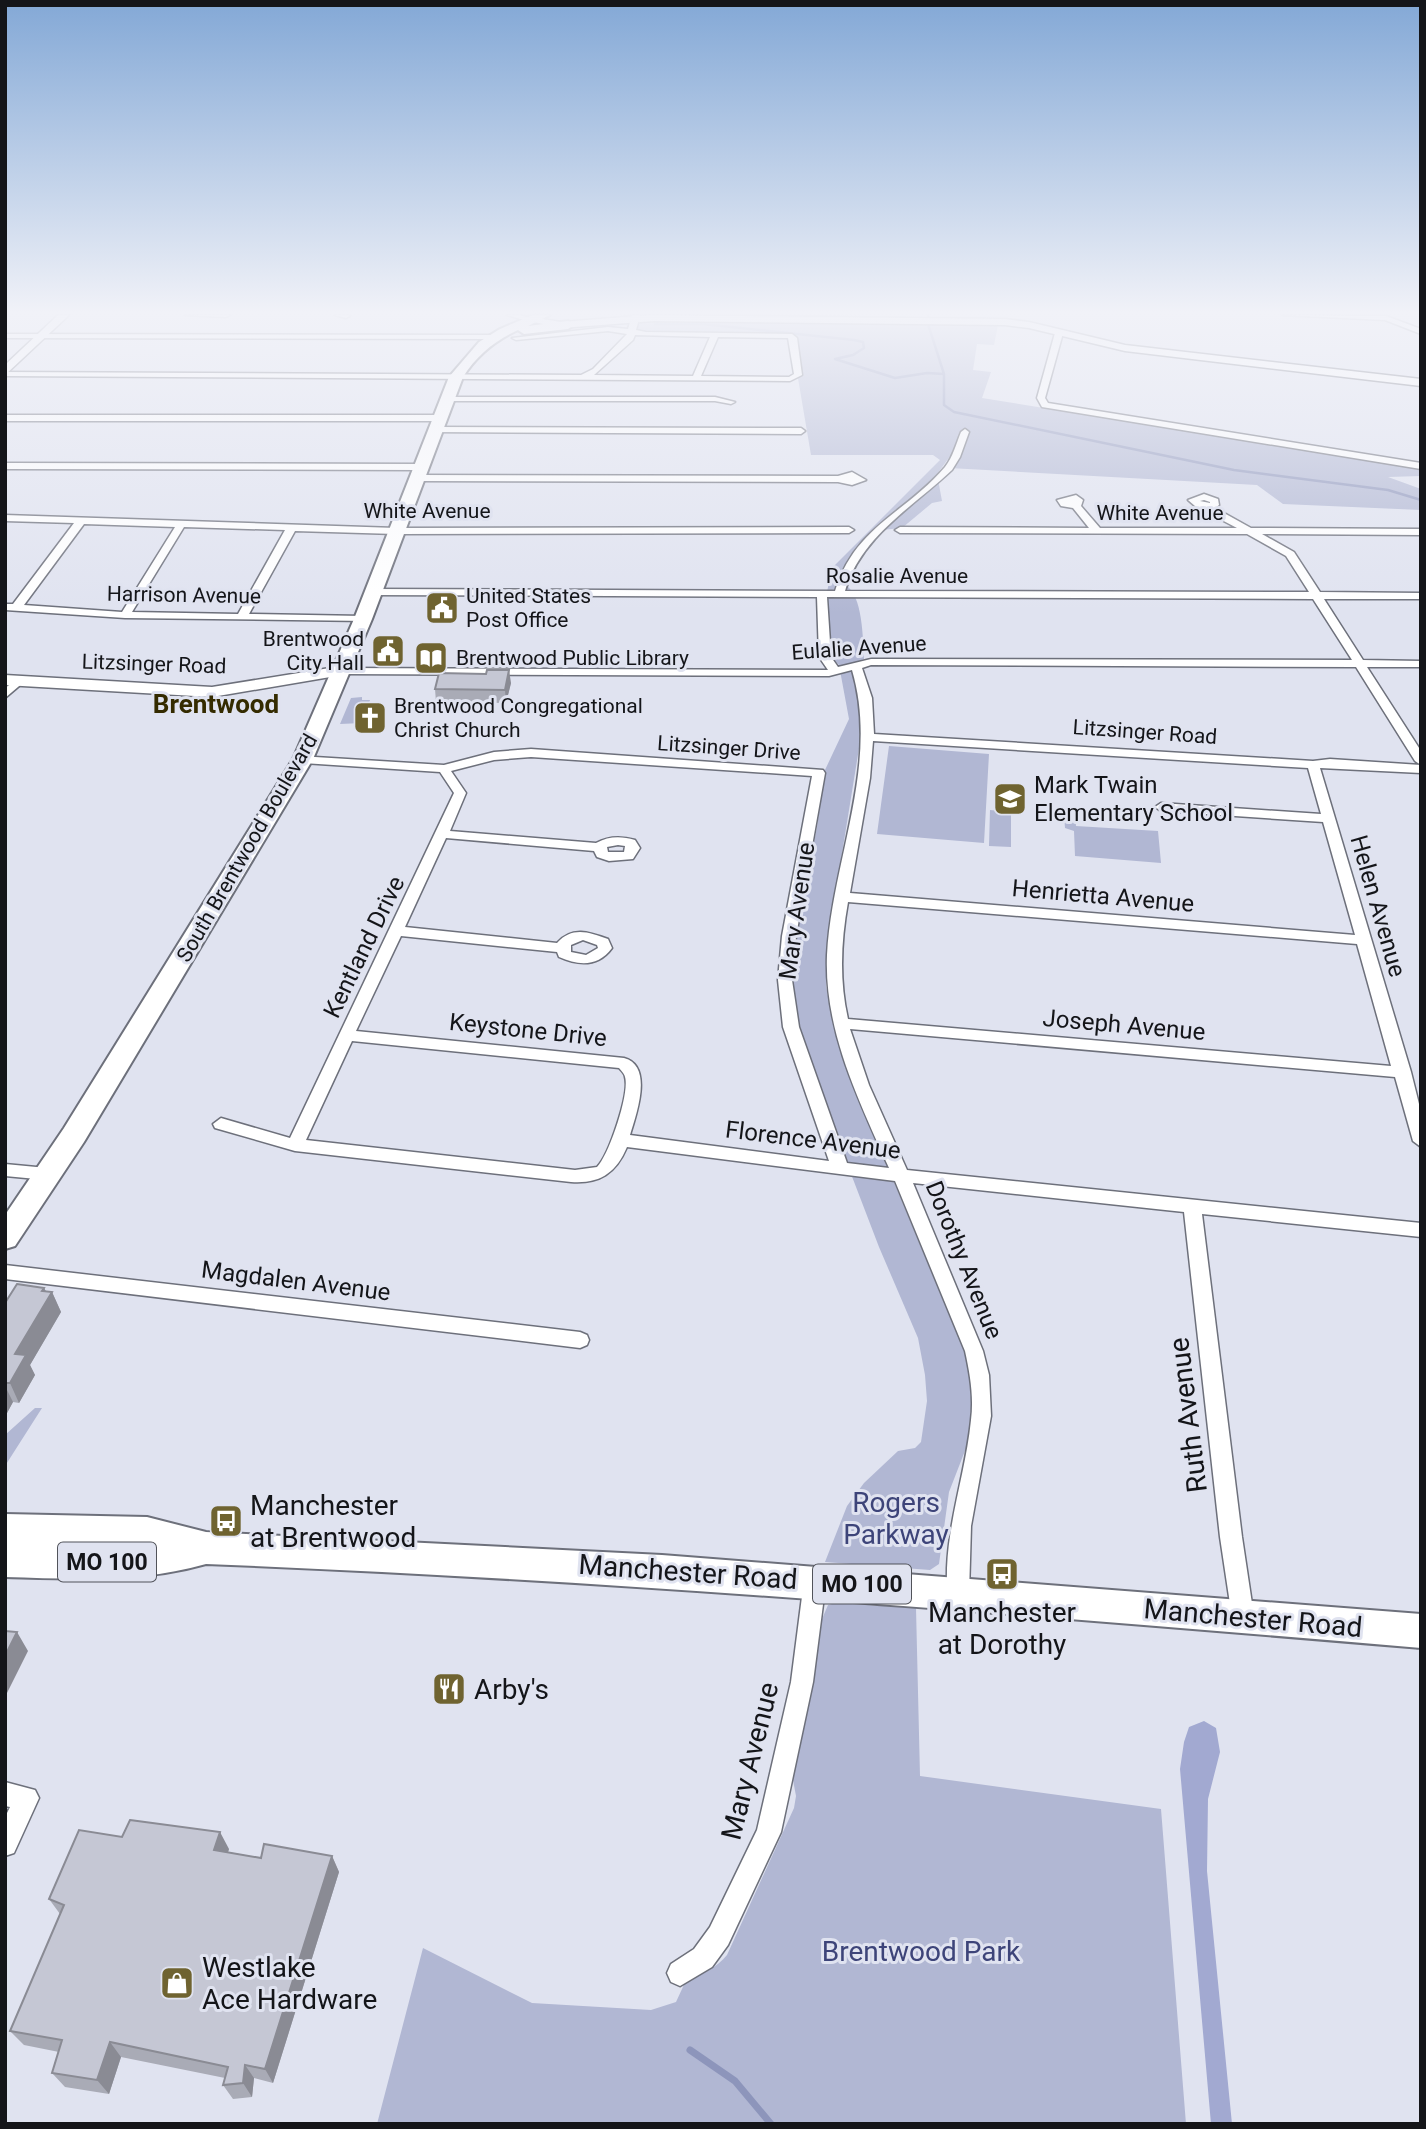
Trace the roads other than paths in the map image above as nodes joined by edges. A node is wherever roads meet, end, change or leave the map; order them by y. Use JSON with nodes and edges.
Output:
{"nodes":[{"id":1,"x":441,"y":414,"type":"edge"},
{"id":2,"x":1103,"y":414,"type":"edge"},
{"id":3,"x":5,"y":418,"type":"edge"},
{"id":4,"x":437,"y":424,"type":"junction"},
{"id":5,"x":801,"y":431,"type":"dead end"},
{"id":6,"x":965,"y":432,"type":"dead end"},
{"id":7,"x":5,"y":466,"type":"edge"},
{"id":8,"x":1421,"y":466,"type":"edge"},
{"id":9,"x":419,"y":473,"type":"junction"},
{"id":10,"x":838,"y":479,"type":"dead end"},
{"id":11,"x":1076,"y":506,"type":"dead end"},
{"id":12,"x":1209,"y":506,"type":"dead end"},
{"id":13,"x":5,"y":518,"type":"edge"},
{"id":14,"x":80,"y":521,"type":"junction"},
{"id":15,"x":182,"y":523,"type":"junction"},
{"id":16,"x":291,"y":529,"type":"junction"},
{"id":17,"x":849,"y":530,"type":"dead end"},
{"id":18,"x":900,"y":530,"type":"dead end"},
{"id":19,"x":396,"y":531,"type":"junction"},
{"id":20,"x":1250,"y":531,"type":"junction"},
{"id":21,"x":1098,"y":532,"type":"junction"},
{"id":22,"x":1421,"y":532,"type":"edge"},
{"id":23,"x":373,"y":593,"type":"junction"},
{"id":24,"x":822,"y":595,"type":"junction"},
{"id":25,"x":839,"y":595,"type":"junction"},
{"id":26,"x":1316,"y":595,"type":"junction"},
{"id":27,"x":1421,"y":596,"type":"edge"},
{"id":28,"x":10,"y":608,"type":"edge"},
{"id":29,"x":125,"y":615,"type":"junction"},
{"id":30,"x":243,"y":615,"type":"junction"},
{"id":31,"x":363,"y":619,"type":"junction"},
{"id":32,"x":1360,"y":663,"type":"junction"},
{"id":33,"x":1421,"y":664,"type":"edge"},
{"id":34,"x":856,"y":666,"type":"junction"},
{"id":35,"x":342,"y":671,"type":"junction"},
{"id":36,"x":835,"y":672,"type":"junction"},
{"id":37,"x":12,"y":681,"type":"edge"},
{"id":38,"x":271,"y":683,"type":"junction"},
{"id":39,"x":5,"y":695,"type":"edge"},
{"id":40,"x":326,"y":707,"type":"junction"},
{"id":41,"x":1403,"y":732,"type":"junction"},
{"id":42,"x":1421,"y":733,"type":"edge"},
{"id":43,"x":867,"y":737,"type":"junction"},
{"id":44,"x":303,"y":759,"type":"junction"},
{"id":45,"x":1421,"y":761,"type":"edge"},
{"id":46,"x":1313,"y":765,"type":"junction"},
{"id":47,"x":444,"y":769,"type":"junction"},
{"id":48,"x":1421,"y":769,"type":"edge"},
{"id":49,"x":819,"y":773,"type":"joint"},
{"id":50,"x":1161,"y":807,"type":"dead end"},
{"id":51,"x":1330,"y":819,"type":"junction"},
{"id":52,"x":442,"y":834,"type":"junction"},
{"id":53,"x":599,"y":847,"type":"dead end"},
{"id":54,"x":842,"y":897,"type":"junction"},
{"id":55,"x":397,"y":931,"type":"junction"},
{"id":56,"x":1362,"y":940,"type":"junction"},
{"id":57,"x":563,"y":948,"type":"dead end"},
{"id":58,"x":841,"y":1023,"type":"junction"},
{"id":59,"x":347,"y":1035,"type":"junction"},
{"id":60,"x":1403,"y":1072,"type":"junction"},
{"id":61,"x":221,"y":1124,"type":"dead end"},
{"id":62,"x":621,"y":1140,"type":"junction"},
{"id":63,"x":1421,"y":1141,"type":"edge"},
{"id":64,"x":295,"y":1145,"type":"junction"},
{"id":65,"x":839,"y":1167,"type":"junction"},
{"id":66,"x":5,"y":1170,"type":"edge"},
{"id":67,"x":47,"y":1174,"type":"junction"},
{"id":68,"x":902,"y":1176,"type":"junction"},
{"id":69,"x":1192,"y":1206,"type":"junction"},
{"id":70,"x":1421,"y":1230,"type":"edge"},
{"id":71,"x":5,"y":1238,"type":"edge"},
{"id":72,"x":5,"y":1272,"type":"edge"},
{"id":73,"x":580,"y":1340,"type":"dead end"},
{"id":74,"x":5,"y":1530,"type":"edge"},
{"id":75,"x":206,"y":1548,"type":"junction"},
{"id":76,"x":5,"y":1561,"type":"edge"},
{"id":77,"x":815,"y":1581,"type":"junction"},
{"id":78,"x":958,"y":1593,"type":"junction"},
{"id":79,"x":1243,"y":1617,"type":"junction"},
{"id":80,"x":1421,"y":1631,"type":"edge"},
{"id":81,"x":16,"y":1796,"type":"edge"},
{"id":82,"x":5,"y":1844,"type":"edge"},
{"id":83,"x":680,"y":1973,"type":"dead end"}],
"edges":[{"from":1,"to":4,"type":"main road","name":"South Brentwood Boulevard"},
{"from":2,"to":8,"type":"street"},
{"from":3,"to":4,"type":"street"},
{"from":4,"to":5,"type":"street"},
{"from":4,"to":9,"type":"main road","name":"South Brentwood Boulevard"},
{"from":6,"to":25,"type":"street"},
{"from":7,"to":9,"type":"street"},
{"from":9,"to":10,"type":"street"},
{"from":9,"to":19,"type":"main road","name":"South Brentwood Boulevard"},
{"from":11,"to":21,"type":"street"},
{"from":12,"to":20,"type":"street"},
{"from":13,"to":14,"type":"street","name":"White Avenue"},
{"from":14,"to":15,"type":"street","name":"White Avenue"},
{"from":14,"to":28,"type":"street"},
{"from":15,"to":16,"type":"street","name":"White Avenue"},
{"from":15,"to":29,"type":"street"},
{"from":16,"to":19,"type":"street","name":"White Avenue"},
{"from":16,"to":30,"type":"street"},
{"from":17,"to":19,"type":"street","name":"White Avenue"},
{"from":18,"to":21,"type":"street","name":"White Avenue"},
{"from":19,"to":23,"type":"main road","name":"South Brentwood Boulevard"},
{"from":20,"to":21,"type":"street","name":"White Avenue"},
{"from":20,"to":22,"type":"street","name":"White Avenue"},
{"from":20,"to":26,"type":"street"},
{"from":23,"to":24,"type":"street","name":"Rosalie Avenue"},
{"from":23,"to":31,"type":"main road","name":"South Brentwood Boulevard"},
{"from":24,"to":25,"type":"street","name":"Rosalie Avenue"},
{"from":24,"to":36,"type":"street"},
{"from":25,"to":26,"type":"street","name":"Rosalie Avenue"},
{"from":26,"to":27,"type":"street","name":"Rosalie Avenue"},
{"from":26,"to":32,"type":"street"},
{"from":28,"to":29,"type":"street","name":"Harrison Avenue"},
{"from":29,"to":30,"type":"street","name":"Harrison Avenue"},
{"from":30,"to":31,"type":"street","name":"Harrison Avenue"},
{"from":31,"to":35,"type":"main road","name":"South Brentwood Boulevard"},
{"from":32,"to":33,"type":"street","name":"Eulalie Avenue"},
{"from":32,"to":34,"type":"street","name":"Eulalie Avenue"},
{"from":32,"to":41,"type":"street"},
{"from":34,"to":36,"type":"street","name":"Eulalie Avenue"},
{"from":34,"to":43,"type":"street","name":"Dorothy Avenue"},
{"from":35,"to":36,"type":"street","name":"Eulalie Avenue"},
{"from":35,"to":38,"type":"street","name":"Litzsinger Road"},
{"from":35,"to":40,"type":"main road","name":"South Brentwood Boulevard"},
{"from":37,"to":38,"type":"street","name":"Litzsinger Road"},
{"from":37,"to":39,"type":"street"},
{"from":38,"to":40,"type":"street"},
{"from":40,"to":44,"type":"main road","name":"South Brentwood Boulevard"},
{"from":41,"to":42,"type":"street"},
{"from":41,"to":45,"type":"street"},
{"from":43,"to":46,"type":"street","name":"Litzsinger Road"},
{"from":43,"to":54,"type":"street","name":"Dorothy Avenue"},
{"from":44,"to":47,"type":"street","name":"Litzsinger Drive"},
{"from":44,"to":67,"type":"main road","name":"South Brentwood Boulevard"},
{"from":46,"to":48,"type":"street","name":"Litzsinger Road"},
{"from":46,"to":51,"type":"street","name":"Helen Avenue"},
{"from":47,"to":49,"type":"street","name":"Litzsinger Drive"},
{"from":47,"to":52,"type":"street","name":"Kentland Drive"},
{"from":49,"to":65,"type":"street","name":"Mary Avenue"},
{"from":50,"to":51,"type":"street"},
{"from":51,"to":56,"type":"street","name":"Helen Avenue"},
{"from":52,"to":53,"type":"street"},
{"from":52,"to":55,"type":"street","name":"Kentland Drive"},
{"from":54,"to":56,"type":"street","name":"Henrietta Avenue"},
{"from":54,"to":58,"type":"street","name":"Dorothy Avenue"},
{"from":55,"to":57,"type":"street"},
{"from":55,"to":59,"type":"street","name":"Kentland Drive"},
{"from":56,"to":60,"type":"street","name":"Helen Avenue"},
{"from":58,"to":60,"type":"street","name":"Joseph Avenue"},
{"from":58,"to":68,"type":"street","name":"Dorothy Avenue"},
{"from":59,"to":62,"type":"street","name":"Keystone Drive"},
{"from":59,"to":64,"type":"street","name":"Kentland Drive"},
{"from":60,"to":63,"type":"street","name":"Helen Avenue"},
{"from":61,"to":64,"type":"street"},
{"from":62,"to":64,"type":"street"},
{"from":62,"to":65,"type":"street","name":"Florence Avenue"},
{"from":65,"to":68,"type":"street","name":"Florence Avenue"},
{"from":66,"to":67,"type":"street"},
{"from":67,"to":71,"type":"main road","name":"South Brentwood Boulevard"},
{"from":68,"to":69,"type":"street","name":"Florence Avenue"},
{"from":68,"to":78,"type":"street","name":"Dorothy Avenue"},
{"from":69,"to":70,"type":"street","name":"Florence Avenue"},
{"from":69,"to":79,"type":"street","name":"Ruth Avenue"},
{"from":72,"to":73,"type":"street","name":"Magdalen Avenue"},
{"from":74,"to":75,"type":"main road","name":"Manchester Road","number":"MO 100"},
{"from":75,"to":76,"type":"main road","name":"Manchester Road","number":"MO 100"},
{"from":75,"to":77,"type":"main road","name":"Manchester Road","number":"MO 100"},
{"from":77,"to":78,"type":"main road","name":"Manchester Road","number":"MO 100"},
{"from":77,"to":83,"type":"street","name":"Mary Avenue"},
{"from":78,"to":79,"type":"main road","name":"Manchester Road","number":"MO 100"},
{"from":79,"to":80,"type":"main road","name":"Manchester Road","number":"MO 100"},
{"from":81,"to":82,"type":"street"}]}
